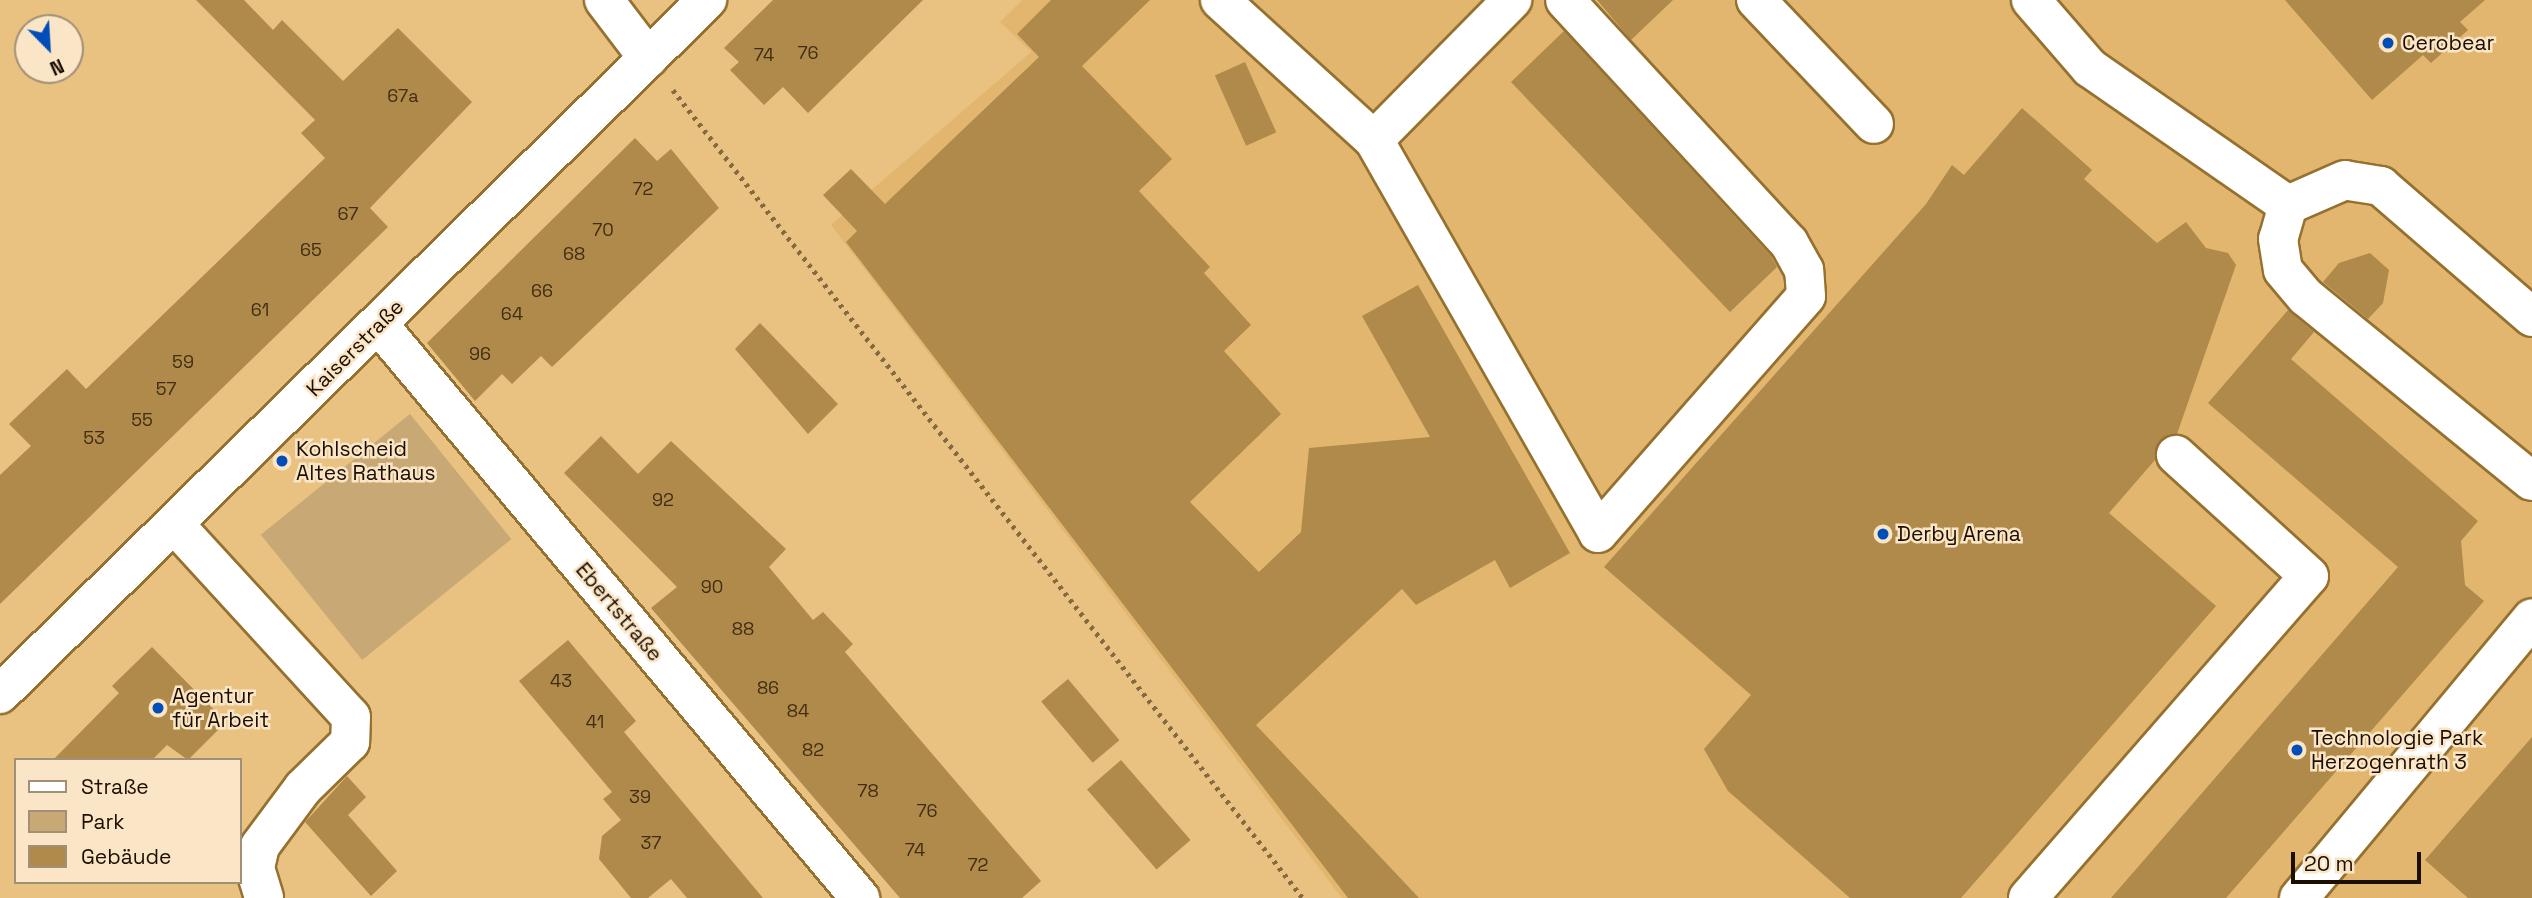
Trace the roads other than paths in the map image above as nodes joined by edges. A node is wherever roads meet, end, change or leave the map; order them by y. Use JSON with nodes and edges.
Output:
{"nodes":[{"id":1,"x":604,"y":0,"type":"edge"},
{"id":2,"x":707,"y":0,"type":"edge"},
{"id":3,"x":1220,"y":0,"type":"edge"},
{"id":4,"x":1512,"y":0,"type":"edge"},
{"id":5,"x":1565,"y":0,"type":"edge"},
{"id":6,"x":1756,"y":0,"type":"edge"},
{"id":7,"x":2031,"y":0,"type":"edge"},
{"id":8,"x":648,"y":58,"type":"junction"},
{"id":9,"x":1874,"y":124,"type":"dead end"},
{"id":10,"x":1374,"y":140,"type":"junction"},
{"id":11,"x":2288,"y":205,"type":"junction"},
{"id":12,"x":2532,"y":317,"type":"edge"},
{"id":13,"x":379,"y":324,"type":"junction"},
{"id":14,"x":2176,"y":455,"type":"dead end"},
{"id":15,"x":2532,"y":481,"type":"edge"},
{"id":16,"x":175,"y":525,"type":"junction"},
{"id":17,"x":2532,"y":618,"type":"edge"},
{"id":18,"x":0,"y":694,"type":"edge"},
{"id":19,"x":264,"y":898,"type":"edge"},
{"id":20,"x":860,"y":898,"type":"edge"},
{"id":21,"x":2028,"y":898,"type":"edge"},
{"id":22,"x":2299,"y":898,"type":"edge"}],
"edges":[{"from":1,"to":8,"type":"street"},
{"from":2,"to":8,"type":"street","name":"Kaiserstraße"},
{"from":3,"to":10,"type":"street"},
{"from":4,"to":10,"type":"street"},
{"from":5,"to":10,"type":"street"},
{"from":6,"to":9,"type":"street"},
{"from":7,"to":11,"type":"street"},
{"from":8,"to":13,"type":"street","name":"Kaiserstraße"},
{"from":11,"to":12,"type":"street"},
{"from":11,"to":15,"type":"street"},
{"from":13,"to":16,"type":"street","name":"Kaiserstraße"},
{"from":13,"to":20,"type":"street","name":"Ebertstraße"},
{"from":14,"to":21,"type":"street"},
{"from":16,"to":18,"type":"street","name":"Kaiserstraße"},
{"from":16,"to":19,"type":"street"},
{"from":17,"to":22,"type":"street"}]}
